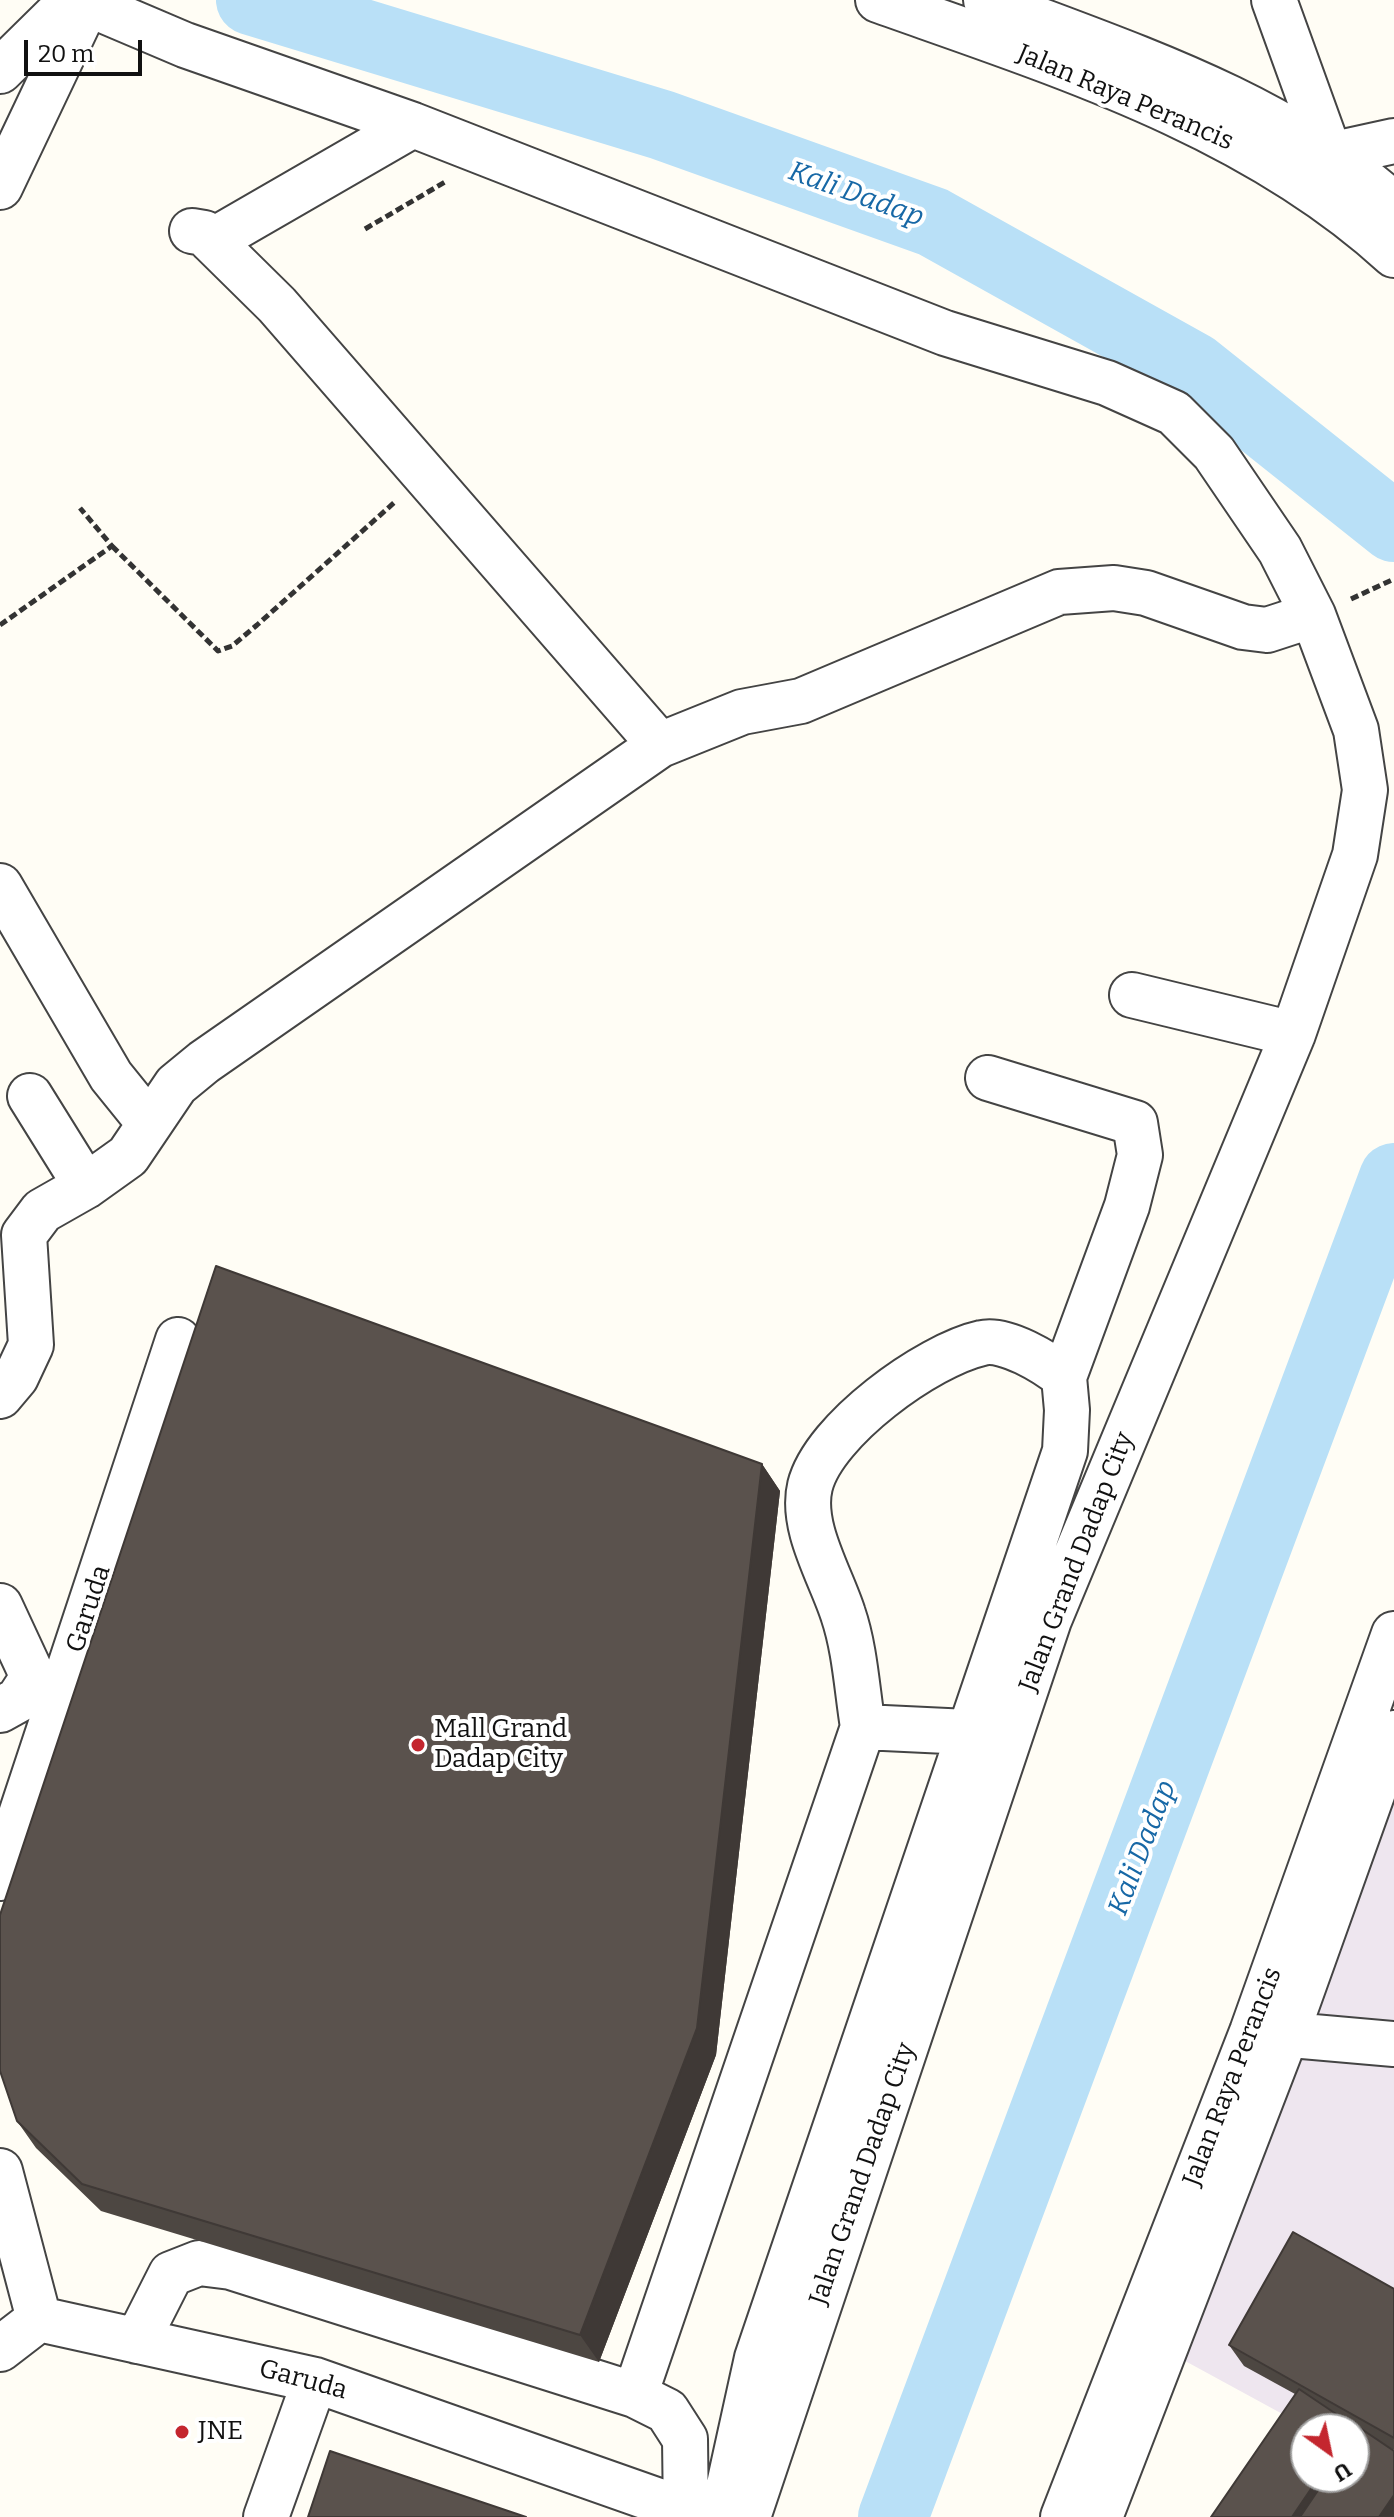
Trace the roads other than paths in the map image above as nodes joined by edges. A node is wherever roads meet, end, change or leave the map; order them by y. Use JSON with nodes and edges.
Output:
{"nodes":[{"id":1,"x":878,"y":0,"type":"edge"},
{"id":2,"x":986,"y":0,"type":"edge"},
{"id":3,"x":1274,"y":0,"type":"edge"},
{"id":4,"x":79,"y":1,"type":"edge"},
{"id":5,"x":953,"y":12,"type":"edge"},
{"id":6,"x":0,"y":71,"type":"edge"},
{"id":7,"x":413,"y":125,"type":"junction"},
{"id":8,"x":1394,"y":141,"type":"edge"},
{"id":9,"x":1315,"y":169,"type":"junction"},
{"id":10,"x":0,"y":187,"type":"edge"},
{"id":11,"x":1394,"y":205,"type":"edge"},
{"id":12,"x":1394,"y":255,"type":"edge"},
{"id":13,"x":1313,"y":615,"type":"junction"},
{"id":14,"x":660,"y":745,"type":"junction"},
{"id":15,"x":0,"y":886,"type":"edge"},
{"id":16,"x":1132,"y":995,"type":"dead end"},
{"id":17,"x":1293,"y":1034,"type":"junction"},
{"id":18,"x":988,"y":1078,"type":"dead end"},
{"id":19,"x":30,"y":1096,"type":"dead end"},
{"id":20,"x":149,"y":1123,"type":"junction"},
{"id":21,"x":86,"y":1186,"type":"junction"},
{"id":22,"x":178,"y":1340,"type":"dead end"},
{"id":23,"x":1064,"y":1377,"type":"junction"},
{"id":24,"x":0,"y":1396,"type":"edge"},
{"id":25,"x":0,"y":1606,"type":"edge"},
{"id":26,"x":1394,"y":1634,"type":"edge"},
{"id":27,"x":0,"y":1710,"type":"edge"},
{"id":28,"x":863,"y":1727,"type":"junction"},
{"id":29,"x":968,"y":1732,"type":"junction"},
{"id":30,"x":1394,"y":1733,"type":"edge"},
{"id":31,"x":0,"y":1878,"type":"edge"},
{"id":32,"x":1269,"y":2033,"type":"junction"},
{"id":33,"x":1394,"y":2044,"type":"edge"},
{"id":34,"x":0,"y":2171,"type":"edge"},
{"id":35,"x":39,"y":2319,"type":"junction"},
{"id":36,"x":137,"y":2341,"type":"junction"},
{"id":37,"x":0,"y":2349,"type":"edge"},
{"id":38,"x":315,"y":2380,"type":"junction"},
{"id":39,"x":635,"y":2395,"type":"junction"},
{"id":40,"x":700,"y":2515,"type":"edge"},
{"id":41,"x":266,"y":2517,"type":"edge"},
{"id":42,"x":748,"y":2517,"type":"edge"},
{"id":43,"x":1063,"y":2517,"type":"edge"},
{"id":44,"x":1100,"y":2517,"type":"edge"}],
"edges":[{"from":1,"to":5,"type":"street","name":"Jalan Raya Perancis"},
{"from":2,"to":9,"type":"street","name":"Jalan Raya Perancis"},
{"from":3,"to":9,"type":"street"},
{"from":4,"to":6,"type":"street"},
{"from":4,"to":7,"type":"street","name":"Jalan Grand Dadap City"},
{"from":4,"to":10,"type":"street"},
{"from":5,"to":9,"type":"street","name":"Jalan Raya Perancis"},
{"from":7,"to":13,"type":"street","name":"Jalan Grand Dadap City"},
{"from":7,"to":14,"type":"street"},
{"from":8,"to":9,"type":"street"},
{"from":9,"to":11,"type":"street","name":"Jalan Raya Perancis"},
{"from":9,"to":12,"type":"street","name":"Jalan Raya Perancis"},
{"from":13,"to":14,"type":"street"},
{"from":13,"to":17,"type":"street","name":"Jalan Grand Dadap City"},
{"from":14,"to":20,"type":"street"},
{"from":15,"to":20,"type":"street"},
{"from":16,"to":17,"type":"street"},
{"from":17,"to":42,"type":"street","name":"Jalan Grand Dadap City"},
{"from":18,"to":23,"type":"street"},
{"from":19,"to":21,"type":"street"},
{"from":20,"to":21,"type":"street"},
{"from":21,"to":24,"type":"street"},
{"from":22,"to":31,"type":"street","name":"Garuda"},
{"from":23,"to":28,"type":"street"},
{"from":23,"to":29,"type":"street"},
{"from":25,"to":27,"type":"street"},
{"from":26,"to":32,"type":"street","name":"Jalan Raya Perancis"},
{"from":28,"to":29,"type":"street"},
{"from":28,"to":39,"type":"street"},
{"from":29,"to":40,"type":"street"},
{"from":30,"to":32,"type":"street","name":"Jalan Raya Perancis"},
{"from":32,"to":33,"type":"street"},
{"from":32,"to":43,"type":"street","name":"Jalan Raya Perancis"},
{"from":32,"to":44,"type":"street","name":"Jalan Raya Perancis"},
{"from":34,"to":35,"type":"street"},
{"from":35,"to":36,"type":"street","name":"Garuda"},
{"from":35,"to":37,"type":"street"},
{"from":36,"to":38,"type":"street","name":"Garuda"},
{"from":36,"to":39,"type":"street"},
{"from":38,"to":40,"type":"street","name":"Garuda"},
{"from":38,"to":41,"type":"street"},
{"from":39,"to":40,"type":"street"}]}
